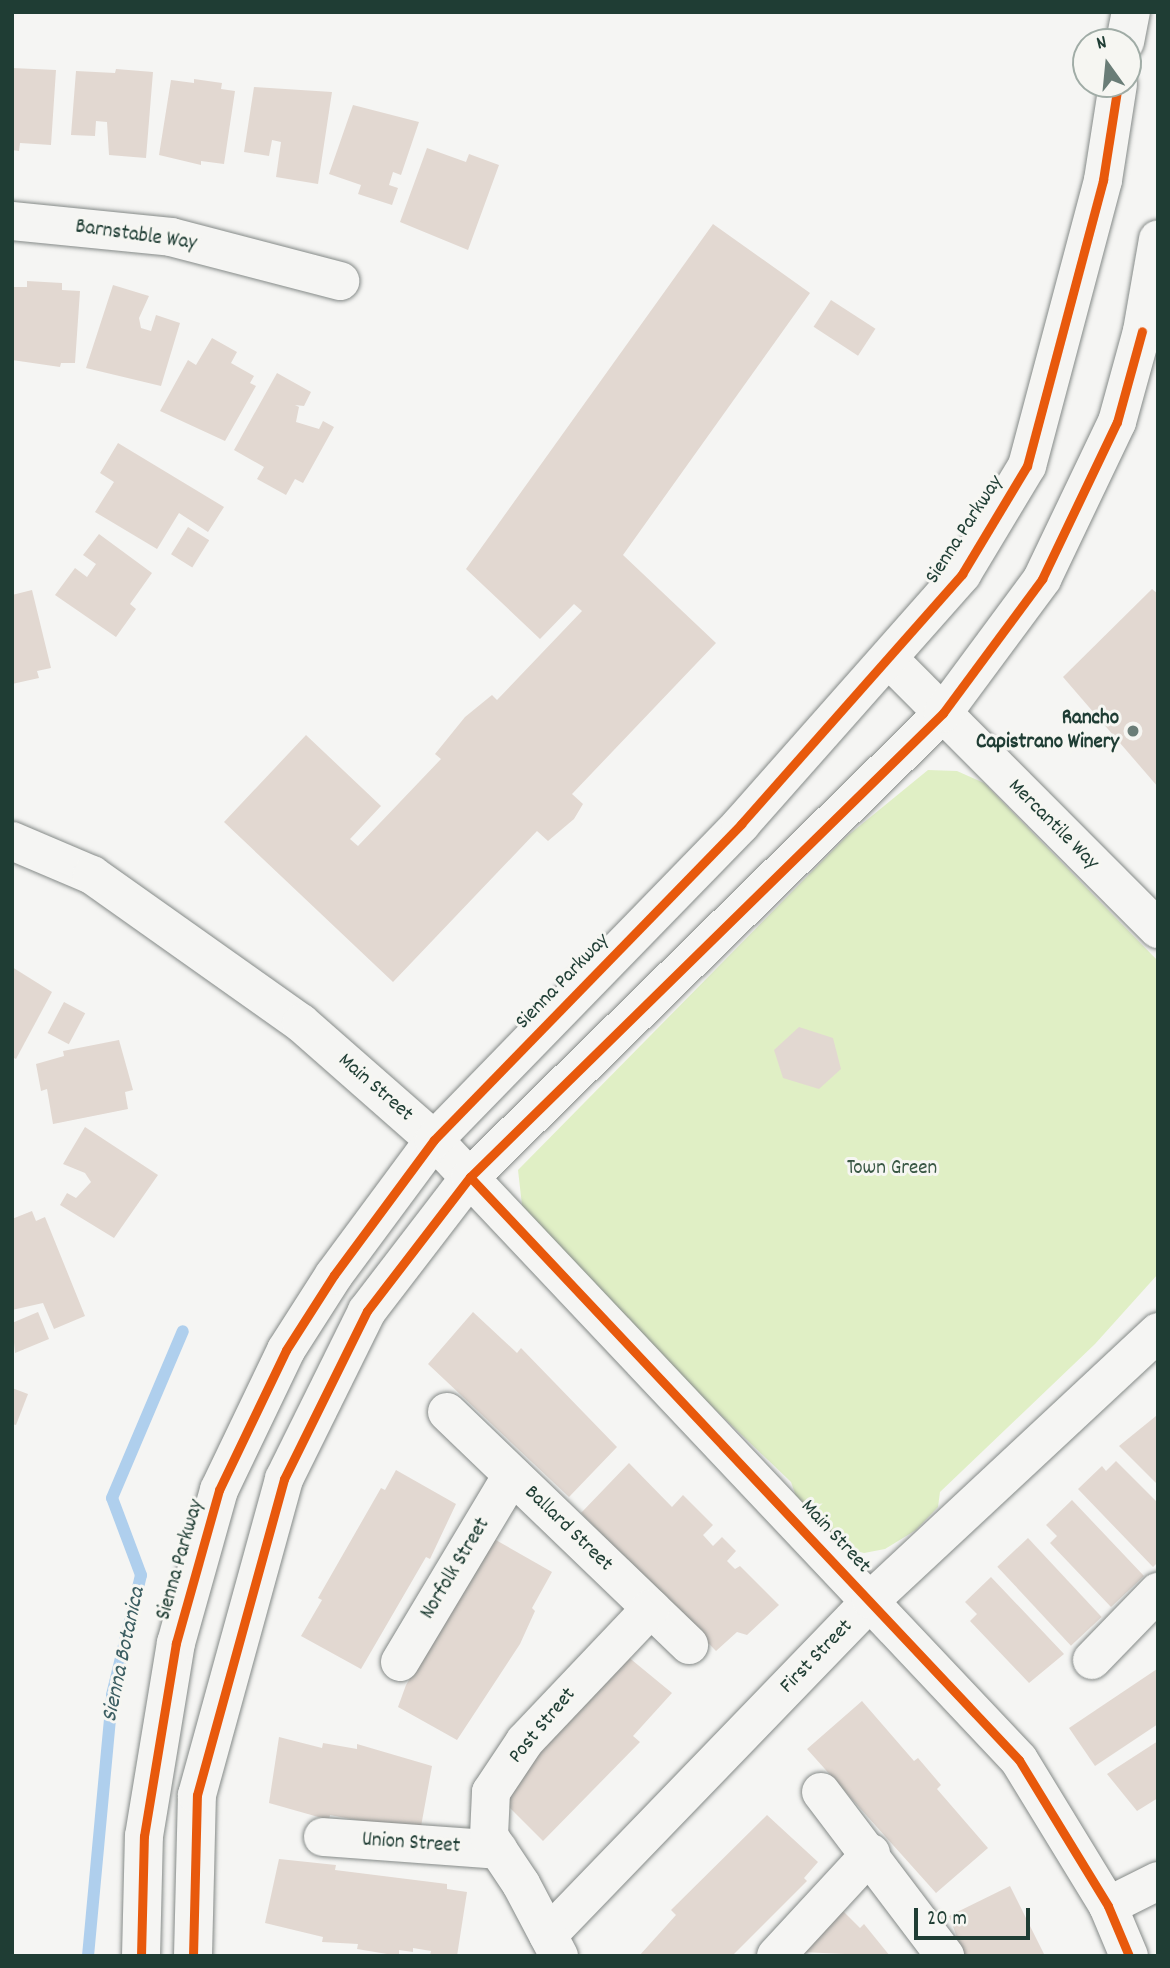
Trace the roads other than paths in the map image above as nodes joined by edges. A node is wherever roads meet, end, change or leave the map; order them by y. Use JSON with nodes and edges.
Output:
{"nodes":[{"id":1,"x":1116,"y":98,"type":"edge"},
{"id":2,"x":12,"y":221,"type":"edge"},
{"id":3,"x":1158,"y":239,"type":"edge"},
{"id":4,"x":340,"y":281,"type":"dead end"},
{"id":5,"x":890,"y":660,"type":"junction"},
{"id":6,"x":943,"y":713,"type":"junction"},
{"id":7,"x":12,"y":841,"type":"edge"},
{"id":8,"x":1158,"y":929,"type":"edge"},
{"id":9,"x":434,"y":1140,"type":"junction"},
{"id":10,"x":470,"y":1177,"type":"junction"},
{"id":11,"x":1158,"y":1332,"type":"edge"},
{"id":12,"x":447,"y":1412,"type":"dead end"},
{"id":13,"x":512,"y":1475,"type":"junction"},
{"id":14,"x":871,"y":1600,"type":"junction"},
{"id":15,"x":651,"y":1608,"type":"junction"},
{"id":16,"x":1152,"y":1610,"type":"edge"},
{"id":17,"x":689,"y":1645,"type":"dead end"},
{"id":18,"x":1093,"y":1660,"type":"dead end"},
{"id":19,"x":400,"y":1662,"type":"dead end"},
{"id":20,"x":821,"y":1792,"type":"dead end"},
{"id":21,"x":323,"y":1837,"type":"dead end"},
{"id":22,"x":499,"y":1850,"type":"junction"},
{"id":23,"x":871,"y":1853,"type":"junction"},
{"id":24,"x":1158,"y":1881,"type":"edge"},
{"id":25,"x":1108,"y":1906,"type":"junction"},
{"id":26,"x":553,"y":1945,"type":"edge"},
{"id":27,"x":141,"y":1956,"type":"edge"},
{"id":28,"x":193,"y":1956,"type":"edge"},
{"id":29,"x":776,"y":1956,"type":"edge"},
{"id":30,"x":945,"y":1956,"type":"edge"},
{"id":31,"x":1129,"y":1956,"type":"edge"}],
"edges":[{"from":1,"to":5,"type":"street","name":"Sienna Parkway"},
{"from":2,"to":4,"type":"street","name":"Barnstable Way"},
{"from":3,"to":6,"type":"street"},
{"from":5,"to":6,"type":"street","name":"Mercantile Way"},
{"from":5,"to":9,"type":"street","name":"Sienna Parkway"},
{"from":6,"to":8,"type":"street","name":"Mercantile Way"},
{"from":6,"to":10,"type":"street"},
{"from":7,"to":9,"type":"street","name":"Main Street"},
{"from":9,"to":10,"type":"street","name":"Main Street"},
{"from":9,"to":27,"type":"street","name":"Sienna Parkway"},
{"from":10,"to":14,"type":"street","name":"Main Street"},
{"from":10,"to":28,"type":"street"},
{"from":11,"to":14,"type":"street","name":"First Street"},
{"from":12,"to":13,"type":"street","name":"Ballard Street"},
{"from":13,"to":15,"type":"street","name":"Ballard Street"},
{"from":13,"to":19,"type":"street","name":"Norfolk Street"},
{"from":14,"to":25,"type":"street","name":"Main Street"},
{"from":14,"to":26,"type":"street","name":"First Street"},
{"from":15,"to":17,"type":"street","name":"Ballard Street"},
{"from":15,"to":22,"type":"street","name":"Post Street"},
{"from":16,"to":18,"type":"street"},
{"from":20,"to":23,"type":"street"},
{"from":21,"to":22,"type":"street","name":"Union Street"},
{"from":22,"to":26,"type":"street","name":"Post Street"},
{"from":23,"to":29,"type":"street"},
{"from":23,"to":30,"type":"street"},
{"from":24,"to":25,"type":"street"},
{"from":25,"to":31,"type":"street","name":"Main Street"}]}
